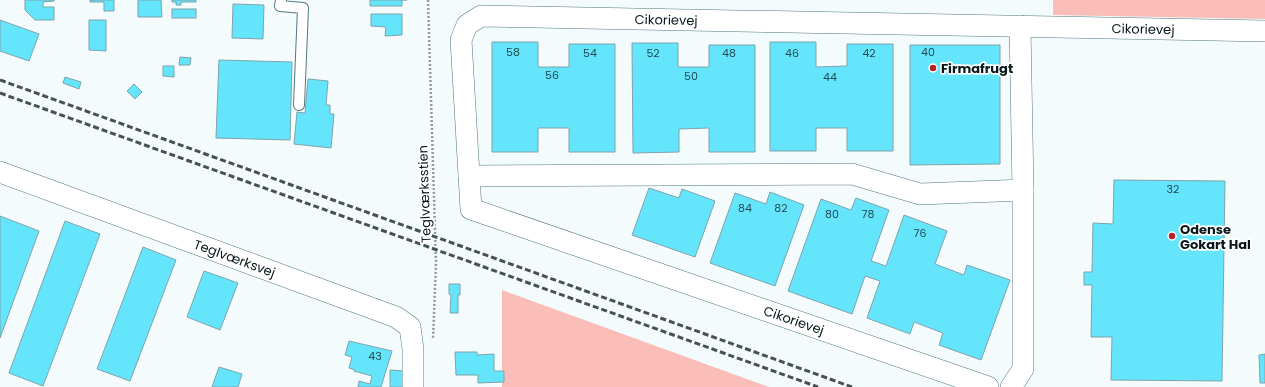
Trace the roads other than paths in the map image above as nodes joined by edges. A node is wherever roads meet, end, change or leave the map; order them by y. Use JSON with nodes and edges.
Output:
{"nodes":[{"id":1,"x":281,"y":0,"type":"edge"},
{"id":2,"x":1020,"y":26,"type":"junction"},
{"id":3,"x":1265,"y":31,"type":"edge"},
{"id":4,"x":299,"y":105,"type":"dead end"},
{"id":5,"x":0,"y":172,"type":"edge"},
{"id":6,"x":469,"y":176,"type":"junction"},
{"id":7,"x":1023,"y":190,"type":"junction"},
{"id":8,"x":413,"y":387,"type":"edge"},
{"id":9,"x":988,"y":387,"type":"edge"},
{"id":10,"x":1011,"y":387,"type":"edge"}],
"edges":[{"from":1,"to":4,"type":"lane"},
{"from":2,"to":3,"type":"street","name":"Cikorievej"},
{"from":2,"to":6,"type":"street","name":"Cikorievej"},
{"from":2,"to":7,"type":"street"},
{"from":5,"to":8,"type":"street","name":"Teglværksvej"},
{"from":6,"to":7,"type":"street"},
{"from":6,"to":9,"type":"street","name":"Cikorievej"},
{"from":7,"to":10,"type":"street"}]}
